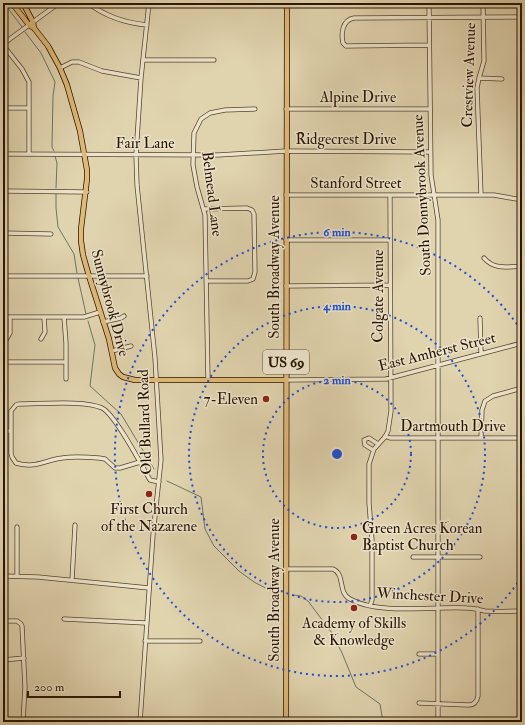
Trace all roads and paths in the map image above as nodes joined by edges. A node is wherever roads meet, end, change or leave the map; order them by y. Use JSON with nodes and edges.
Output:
{"nodes":[{"id":1,"x":12,"y":3,"type":"edge"},
{"id":2,"x":23,"y":3,"type":"edge"},
{"id":3,"x":59,"y":3,"type":"edge"},
{"id":4,"x":88,"y":3,"type":"edge"},
{"id":5,"x":149,"y":3,"type":"edge"},
{"id":6,"x":287,"y":3,"type":"edge"},
{"id":7,"x":428,"y":3,"type":"edge"},
{"id":8,"x":483,"y":3,"type":"edge"},
{"id":9,"x":522,"y":17,"type":"edge"},
{"id":10,"x":429,"y":18,"type":"junction"},
{"id":11,"x":483,"y":18,"type":"junction"},
{"id":12,"x":31,"y":23,"type":"junction"},
{"id":13,"x":147,"y":25,"type":"junction"},
{"id":14,"x":3,"y":44,"type":"edge"},
{"id":15,"x":429,"y":45,"type":"junction"},
{"id":16,"x":144,"y":60,"type":"junction"},
{"id":17,"x":214,"y":60,"type":"dead end"},
{"id":18,"x":60,"y":68,"type":"junction"},
{"id":19,"x":141,"y":78,"type":"junction"},
{"id":20,"x":479,"y":78,"type":"junction"},
{"id":21,"x":502,"y":79,"type":"dead end"},
{"id":22,"x":3,"y":108,"type":"edge"},
{"id":23,"x":29,"y":108,"type":"junction"},
{"id":24,"x":255,"y":109,"type":"dead end"},
{"id":25,"x":286,"y":109,"type":"junction"},
{"id":26,"x":429,"y":109,"type":"junction"},
{"id":27,"x":286,"y":151,"type":"junction"},
{"id":28,"x":430,"y":152,"type":"junction"},
{"id":29,"x":3,"y":154,"type":"edge"},
{"id":30,"x":29,"y":154,"type":"junction"},
{"id":31,"x":85,"y":154,"type":"junction"},
{"id":32,"x":136,"y":155,"type":"junction"},
{"id":33,"x":193,"y":155,"type":"junction"},
{"id":34,"x":3,"y":191,"type":"edge"},
{"id":35,"x":87,"y":192,"type":"junction"},
{"id":36,"x":286,"y":195,"type":"junction"},
{"id":37,"x":390,"y":195,"type":"junction"},
{"id":38,"x":435,"y":195,"type":"junction"},
{"id":39,"x":481,"y":195,"type":"junction"},
{"id":40,"x":522,"y":200,"type":"edge"},
{"id":41,"x":204,"y":209,"type":"junction"},
{"id":42,"x":3,"y":233,"type":"edge"},
{"id":43,"x":51,"y":234,"type":"dead end"},
{"id":44,"x":286,"y":240,"type":"junction"},
{"id":45,"x":390,"y":240,"type":"junction"},
{"id":46,"x":484,"y":258,"type":"dead end"},
{"id":47,"x":522,"y":266,"type":"edge"},
{"id":48,"x":3,"y":276,"type":"edge"},
{"id":49,"x":89,"y":276,"type":"junction"},
{"id":50,"x":147,"y":276,"type":"junction"},
{"id":51,"x":207,"y":281,"type":"junction"},
{"id":52,"x":390,"y":285,"type":"junction"},
{"id":53,"x":286,"y":286,"type":"junction"},
{"id":54,"x":100,"y":312,"type":"junction"},
{"id":55,"x":124,"y":316,"type":"dead end"},
{"id":56,"x":3,"y":317,"type":"edge"},
{"id":57,"x":10,"y":317,"type":"junction"},
{"id":58,"x":44,"y":317,"type":"junction"},
{"id":59,"x":64,"y":317,"type":"junction"},
{"id":60,"x":480,"y":318,"type":"dead end"},
{"id":61,"x":103,"y":322,"type":"junction"},
{"id":62,"x":41,"y":339,"type":"dead end"},
{"id":63,"x":6,"y":340,"type":"dead end"},
{"id":64,"x":522,"y":343,"type":"edge"},
{"id":65,"x":131,"y":346,"type":"dead end"},
{"id":66,"x":112,"y":351,"type":"junction"},
{"id":67,"x":481,"y":354,"type":"junction"},
{"id":68,"x":3,"y":362,"type":"edge"},
{"id":69,"x":66,"y":362,"type":"junction"},
{"id":70,"x":438,"y":366,"type":"junction"},
{"id":71,"x":390,"y":378,"type":"junction"},
{"id":72,"x":66,"y":379,"type":"dead end"},
{"id":73,"x":157,"y":380,"type":"junction"},
{"id":74,"x":208,"y":380,"type":"junction"},
{"id":75,"x":286,"y":380,"type":"junction"},
{"id":76,"x":522,"y":388,"type":"edge"},
{"id":77,"x":3,"y":431,"type":"edge"},
{"id":78,"x":11,"y":431,"type":"junction"},
{"id":79,"x":385,"y":436,"type":"junction"},
{"id":80,"x":438,"y":438,"type":"junction"},
{"id":81,"x":481,"y":438,"type":"junction"},
{"id":82,"x":522,"y":438,"type":"edge"},
{"id":83,"x":378,"y":444,"type":"junction"},
{"id":84,"x":373,"y":450,"type":"junction"},
{"id":85,"x":140,"y":462,"type":"junction"},
{"id":86,"x":159,"y":482,"type":"junction"},
{"id":87,"x":75,"y":525,"type":"dead end"},
{"id":88,"x":17,"y":527,"type":"dead end"},
{"id":89,"x":413,"y":558,"type":"dead end"},
{"id":90,"x":438,"y":558,"type":"junction"},
{"id":91,"x":480,"y":558,"type":"dead end"},
{"id":92,"x":286,"y":569,"type":"junction"},
{"id":93,"x":3,"y":576,"type":"edge"},
{"id":94,"x":17,"y":576,"type":"junction"},
{"id":95,"x":72,"y":580,"type":"junction"},
{"id":96,"x":149,"y":588,"type":"junction"},
{"id":97,"x":370,"y":606,"type":"junction"},
{"id":98,"x":438,"y":608,"type":"junction"},
{"id":99,"x":478,"y":609,"type":"junction"},
{"id":100,"x":522,"y":611,"type":"edge"},
{"id":101,"x":64,"y":619,"type":"dead end"},
{"id":102,"x":3,"y":621,"type":"edge"},
{"id":103,"x":146,"y":623,"type":"junction"},
{"id":104,"x":145,"y":640,"type":"junction"},
{"id":105,"x":200,"y":640,"type":"dead end"},
{"id":106,"x":419,"y":654,"type":"dead end"},
{"id":107,"x":438,"y":654,"type":"junction"},
{"id":108,"x":24,"y":658,"type":"junction"},
{"id":109,"x":3,"y":660,"type":"edge"},
{"id":110,"x":419,"y":703,"type":"dead end"},
{"id":111,"x":438,"y":705,"type":"junction"},
{"id":112,"x":23,"y":722,"type":"edge"},
{"id":113,"x":140,"y":722,"type":"edge"},
{"id":114,"x":286,"y":722,"type":"edge"},
{"id":115,"x":438,"y":722,"type":"edge"}],
"edges":[{"from":1,"to":12,"type":"main road","name":"Sunnybrook Drive"},
{"from":2,"to":12,"type":"main road","name":"Sunnybrook Drive"},
{"from":3,"to":12,"type":"street"},
{"from":4,"to":13,"type":"street"},
{"from":5,"to":13,"type":"street","name":"Old Bullard Road"},
{"from":6,"to":25,"type":"main road","name":"South Broadway Avenue","number":"US 69"},
{"from":7,"to":10,"type":"street","name":"South Donnybrook Avenue"},
{"from":8,"to":11,"type":"street","name":"Crestview Avenue"},
{"from":9,"to":11,"type":"street"},
{"from":10,"to":11,"type":"street"},
{"from":10,"to":15,"type":"street","name":"South Donnybrook Avenue"},
{"from":10,"to":15,"type":"street"},
{"from":11,"to":20,"type":"street","name":"Crestview Avenue"},
{"from":12,"to":14,"type":"street"},
{"from":12,"to":18,"type":"main road","name":"Sunnybrook Drive"},
{"from":13,"to":16,"type":"street","name":"Old Bullard Road"},
{"from":14,"to":23,"type":"street"},
{"from":15,"to":26,"type":"street","name":"South Donnybrook Avenue"},
{"from":16,"to":17,"type":"street"},
{"from":16,"to":19,"type":"street","name":"Old Bullard Road"},
{"from":18,"to":19,"type":"street"},
{"from":18,"to":31,"type":"main road","name":"Sunnybrook Drive"},
{"from":19,"to":32,"type":"street","name":"Old Bullard Road"},
{"from":20,"to":21,"type":"street"},
{"from":20,"to":39,"type":"street","name":"Crestview Avenue"},
{"from":22,"to":23,"type":"street"},
{"from":23,"to":30,"type":"street"},
{"from":24,"to":33,"type":"street","name":"Belmead Lane"},
{"from":25,"to":26,"type":"street","name":"Alpine Drive"},
{"from":25,"to":27,"type":"main road","name":"South Broadway Avenue","number":"US 69"},
{"from":26,"to":28,"type":"street","name":"South Donnybrook Avenue"},
{"from":27,"to":28,"type":"street","name":"Ridgecrest Drive"},
{"from":27,"to":33,"type":"street","name":"Fair Lane"},
{"from":27,"to":36,"type":"main road","name":"South Broadway Avenue","number":"US 69"},
{"from":28,"to":38,"type":"street","name":"South Donnybrook Avenue"},
{"from":29,"to":30,"type":"street","name":"Fair Lane"},
{"from":30,"to":31,"type":"street","name":"Fair Lane"},
{"from":31,"to":32,"type":"street","name":"Fair Lane"},
{"from":31,"to":35,"type":"main road","name":"Sunnybrook Drive"},
{"from":32,"to":33,"type":"street","name":"Fair Lane"},
{"from":32,"to":50,"type":"street","name":"Old Bullard Road"},
{"from":33,"to":41,"type":"street","name":"Belmead Lane"},
{"from":34,"to":35,"type":"street"},
{"from":35,"to":49,"type":"main road","name":"Sunnybrook Drive"},
{"from":36,"to":37,"type":"street","name":"Stanford Street"},
{"from":36,"to":44,"type":"main road","name":"South Broadway Avenue","number":"US 69"},
{"from":37,"to":38,"type":"street","name":"Stanford Street"},
{"from":37,"to":45,"type":"street","name":"Colgate Avenue"},
{"from":38,"to":39,"type":"street","name":"Stanford Street"},
{"from":38,"to":70,"type":"street","name":"South Donnybrook Avenue"},
{"from":39,"to":40,"type":"street","name":"Stanford Street"},
{"from":41,"to":51,"type":"street","name":"Belmead Lane"},
{"from":41,"to":51,"type":"street"},
{"from":42,"to":43,"type":"street"},
{"from":44,"to":45,"type":"street"},
{"from":44,"to":53,"type":"main road","name":"South Broadway Avenue","number":"US 69"},
{"from":45,"to":52,"type":"street","name":"Colgate Avenue"},
{"from":46,"to":47,"type":"street"},
{"from":48,"to":49,"type":"street"},
{"from":49,"to":50,"type":"street"},
{"from":49,"to":54,"type":"main road","name":"Sunnybrook Drive"},
{"from":50,"to":73,"type":"street","name":"Old Bullard Road"},
{"from":51,"to":74,"type":"street","name":"Belmead Lane"},
{"from":52,"to":53,"type":"street"},
{"from":52,"to":71,"type":"street","name":"Colgate Avenue"},
{"from":53,"to":75,"type":"main road","name":"South Broadway Avenue","number":"US 69"},
{"from":54,"to":59,"type":"street"},
{"from":54,"to":61,"type":"main road","name":"Sunnybrook Drive"},
{"from":55,"to":61,"type":"street"},
{"from":56,"to":57,"type":"street"},
{"from":57,"to":58,"type":"street"},
{"from":57,"to":63,"type":"street"},
{"from":58,"to":59,"type":"street"},
{"from":58,"to":62,"type":"street"},
{"from":59,"to":69,"type":"street"},
{"from":60,"to":67,"type":"street"},
{"from":61,"to":66,"type":"main road","name":"Sunnybrook Drive"},
{"from":64,"to":67,"type":"street","name":"East Amherst Street"},
{"from":65,"to":66,"type":"street"},
{"from":66,"to":73,"type":"main road","name":"Sunnybrook Drive"},
{"from":67,"to":70,"type":"street","name":"East Amherst Street"},
{"from":68,"to":69,"type":"street"},
{"from":69,"to":72,"type":"street"},
{"from":70,"to":71,"type":"street","name":"East Amherst Street"},
{"from":70,"to":80,"type":"street","name":"South Donnybrook Avenue"},
{"from":71,"to":75,"type":"street","name":"East Amherst Street"},
{"from":71,"to":79,"type":"street","name":"Colgate Avenue"},
{"from":73,"to":74,"type":"main road"},
{"from":73,"to":86,"type":"street","name":"Old Bullard Road"},
{"from":74,"to":75,"type":"main road"},
{"from":75,"to":92,"type":"main road","name":"South Broadway Avenue","number":"US 69"},
{"from":76,"to":81,"type":"street"},
{"from":77,"to":78,"type":"street"},
{"from":78,"to":85,"type":"street"},
{"from":78,"to":85,"type":"street"},
{"from":79,"to":80,"type":"street","name":"Dartmouth Drive"},
{"from":79,"to":83,"type":"street","name":"Colgate Avenue"},
{"from":80,"to":81,"type":"street","name":"Dartmouth Drive"},
{"from":80,"to":90,"type":"street","name":"South Donnybrook Avenue"},
{"from":81,"to":82,"type":"street","name":"Dartmouth Drive"},
{"from":83,"to":84,"type":"street","name":"Colgate Avenue"},
{"from":83,"to":84,"type":"street"},
{"from":84,"to":97,"type":"street","name":"Colgate Avenue"},
{"from":85,"to":86,"type":"street"},
{"from":86,"to":96,"type":"street","name":"Old Bullard Road"},
{"from":87,"to":95,"type":"street"},
{"from":88,"to":94,"type":"street"},
{"from":89,"to":90,"type":"street"},
{"from":90,"to":91,"type":"street"},
{"from":90,"to":98,"type":"street","name":"South Donnybrook Avenue"},
{"from":92,"to":97,"type":"street","name":"Winchester Drive"},
{"from":92,"to":114,"type":"main road","name":"South Broadway Avenue","number":"US 69"},
{"from":93,"to":94,"type":"street"},
{"from":94,"to":95,"type":"street"},
{"from":95,"to":96,"type":"street"},
{"from":96,"to":103,"type":"street","name":"Old Bullard Road"},
{"from":97,"to":98,"type":"street","name":"Winchester Drive"},
{"from":98,"to":99,"type":"street","name":"Winchester Drive"},
{"from":98,"to":107,"type":"street","name":"South Donnybrook Avenue"},
{"from":99,"to":100,"type":"street","name":"Winchester Drive"},
{"from":99,"to":111,"type":"street"},
{"from":101,"to":103,"type":"street"},
{"from":102,"to":108,"type":"street"},
{"from":103,"to":104,"type":"street","name":"Old Bullard Road"},
{"from":104,"to":105,"type":"street"},
{"from":104,"to":113,"type":"street","name":"Old Bullard Road"},
{"from":106,"to":107,"type":"street"},
{"from":107,"to":111,"type":"street","name":"South Donnybrook Avenue"},
{"from":108,"to":109,"type":"street"},
{"from":108,"to":112,"type":"street"},
{"from":110,"to":111,"type":"street"},
{"from":111,"to":115,"type":"street","name":"South Donnybrook Avenue"}]}
